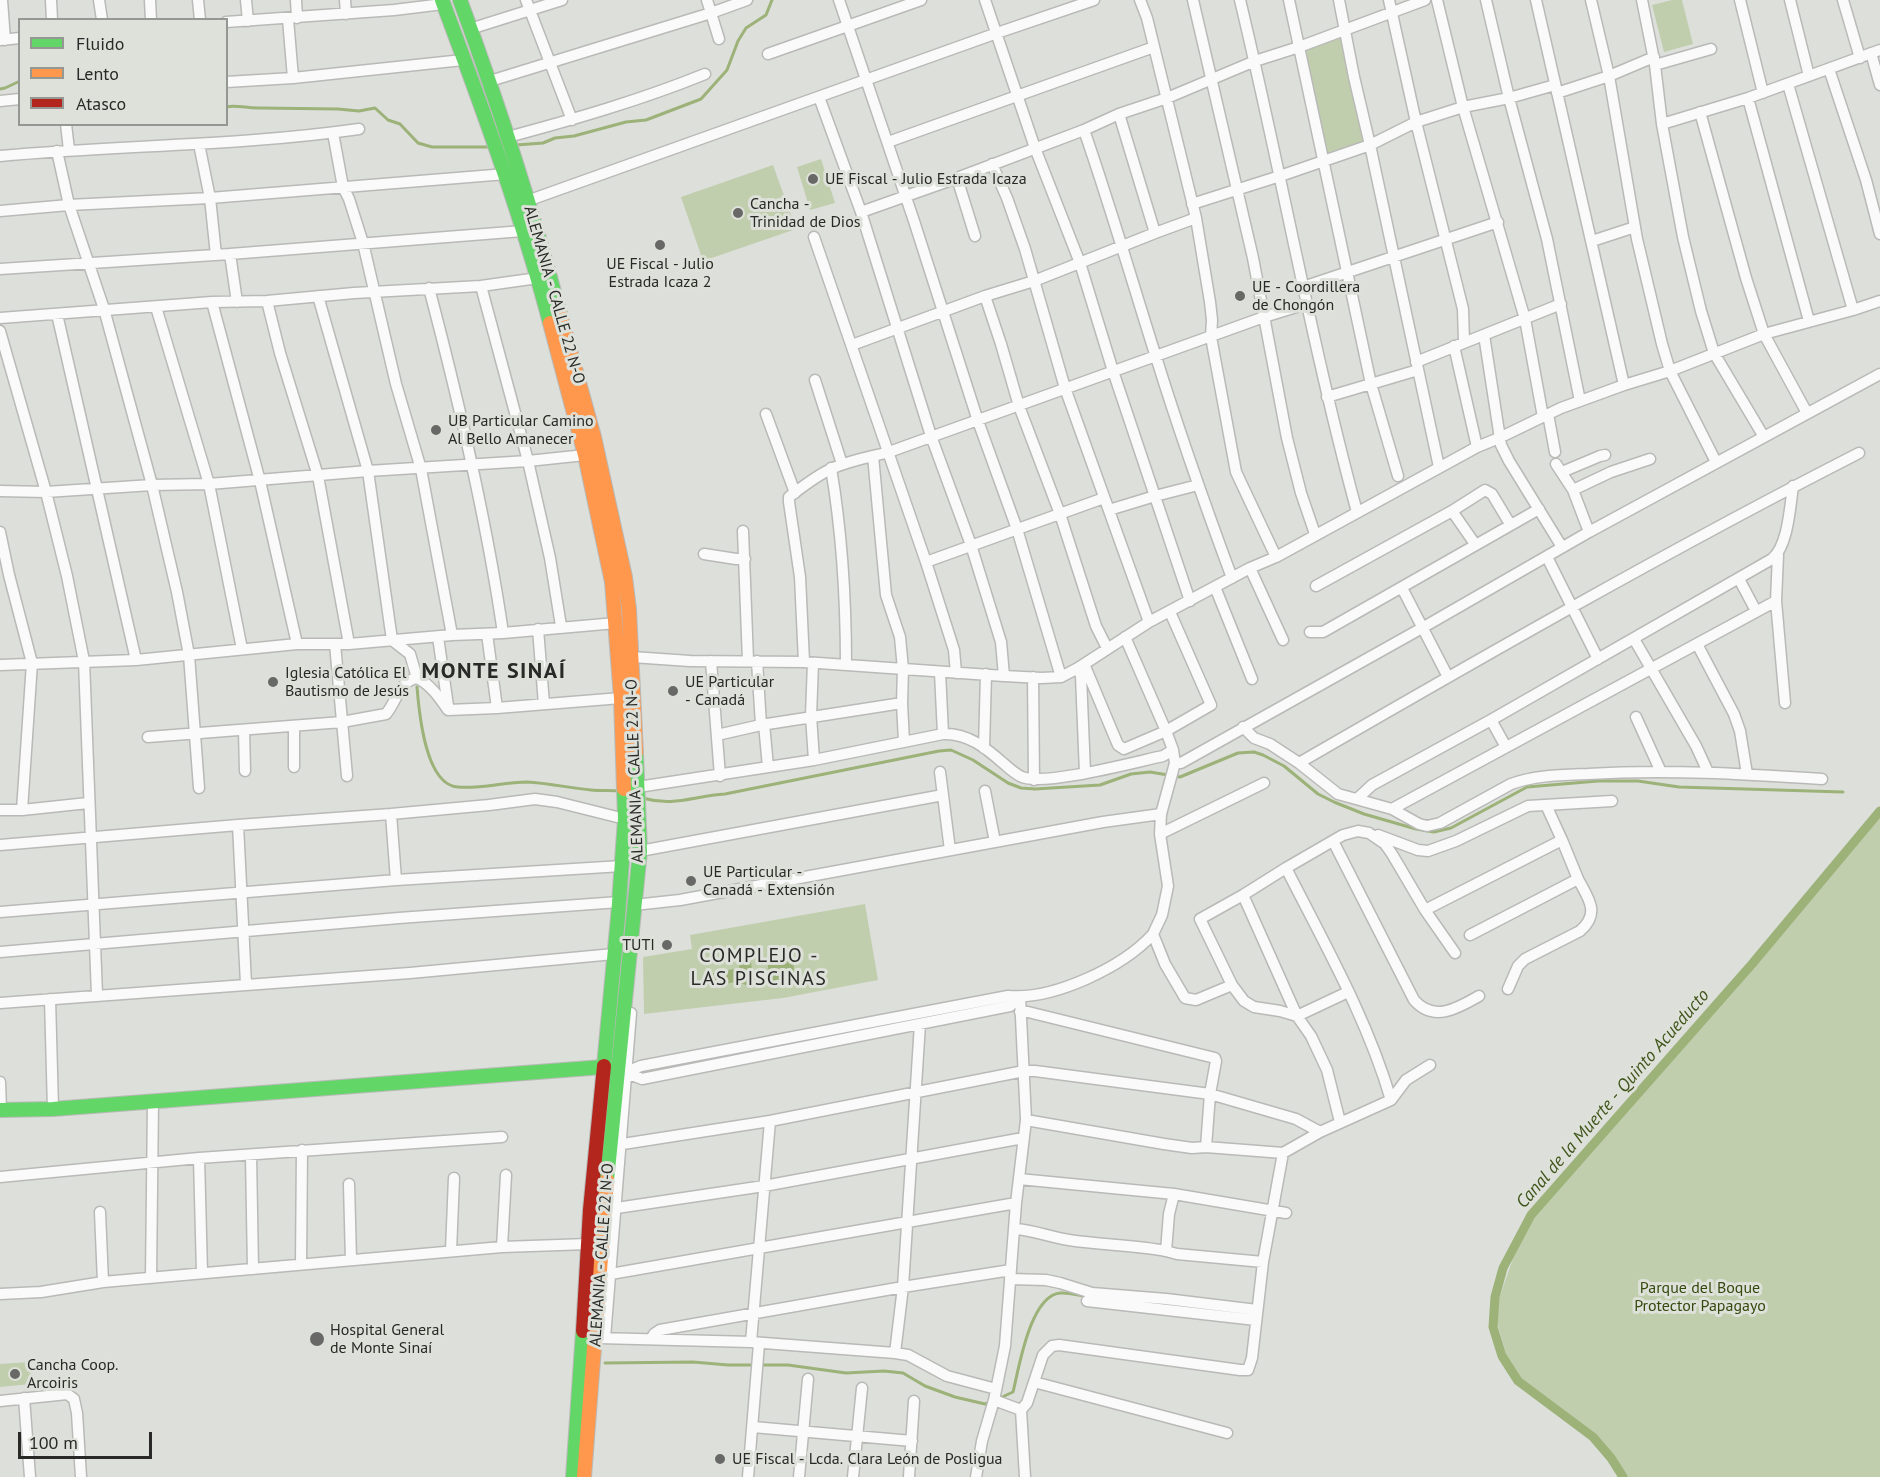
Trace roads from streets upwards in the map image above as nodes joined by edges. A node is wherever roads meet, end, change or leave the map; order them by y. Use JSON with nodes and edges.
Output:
{"nodes":[{"id":1,"x":2,"y":0,"type":"edge"},
{"id":2,"x":51,"y":0,"type":"edge"},
{"id":3,"x":99,"y":0,"type":"edge"},
{"id":4,"x":150,"y":0,"type":"edge"},
{"id":5,"x":198,"y":0,"type":"edge"},
{"id":6,"x":246,"y":0,"type":"edge"},
{"id":7,"x":296,"y":0,"type":"edge"},
{"id":8,"x":345,"y":0,"type":"edge"},
{"id":9,"x":460,"y":0,"type":"edge"},
{"id":10,"x":562,"y":0,"type":"edge"},
{"id":11,"x":706,"y":0,"type":"edge"},
{"id":12,"x":747,"y":0,"type":"edge"},
{"id":13,"x":839,"y":0,"type":"edge"},
{"id":14,"x":921,"y":0,"type":"edge"},
{"id":15,"x":985,"y":0,"type":"edge"},
{"id":16,"x":1094,"y":0,"type":"edge"},
{"id":17,"x":1140,"y":0,"type":"edge"},
{"id":18,"x":1193,"y":0,"type":"edge"},
{"id":19,"x":1240,"y":0,"type":"edge"},
{"id":20,"x":1289,"y":0,"type":"edge"},
{"id":21,"x":1339,"y":0,"type":"edge"},
{"id":22,"x":1389,"y":0,"type":"edge"},
{"id":23,"x":1425,"y":0,"type":"edge"},
{"id":24,"x":1437,"y":0,"type":"edge"},
{"id":25,"x":1486,"y":0,"type":"edge"},
{"id":26,"x":1536,"y":0,"type":"edge"},
{"id":27,"x":1591,"y":0,"type":"edge"},
{"id":28,"x":1642,"y":0,"type":"edge"},
{"id":29,"x":1740,"y":0,"type":"edge"},
{"id":30,"x":1790,"y":0,"type":"edge"},
{"id":31,"x":1843,"y":0,"type":"edge"},
{"id":32,"x":443,"y":2,"type":"edge"},
{"id":33,"x":394,"y":5,"type":"edge"},
{"id":34,"x":527,"y":5,"type":"edge"},
{"id":35,"x":711,"y":13,"type":"junction"},
{"id":36,"x":1392,"y":13,"type":"junction"},
{"id":37,"x":346,"y":14,"type":"junction"},
{"id":38,"x":52,"y":18,"type":"edge"},
{"id":39,"x":102,"y":18,"type":"edge"},
{"id":40,"x":151,"y":18,"type":"edge"},
{"id":41,"x":200,"y":18,"type":"edge"},
{"id":42,"x":293,"y":19,"type":"junction"},
{"id":43,"x":248,"y":21,"type":"junction"},
{"id":44,"x":228,"y":22,"type":"edge"},
{"id":45,"x":849,"y":26,"type":"junction"},
{"id":46,"x":470,"y":29,"type":"junction"},
{"id":47,"x":1346,"y":30,"type":"junction"},
{"id":48,"x":997,"y":33,"type":"junction"},
{"id":49,"x":18,"y":38,"type":"edge"},
{"id":50,"x":720,"y":39,"type":"dead end"},
{"id":51,"x":3,"y":40,"type":"edge"},
{"id":52,"x":1154,"y":47,"type":"junction"},
{"id":53,"x":1299,"y":47,"type":"junction"},
{"id":54,"x":1711,"y":49,"type":"dead end"},
{"id":55,"x":1875,"y":52,"type":"edge"},
{"id":56,"x":768,"y":54,"type":"dead end"},
{"id":57,"x":1860,"y":57,"type":"junction"},
{"id":58,"x":463,"y":60,"type":"junction"},
{"id":59,"x":1255,"y":61,"type":"junction"},
{"id":60,"x":1654,"y":61,"type":"junction"},
{"id":61,"x":549,"y":62,"type":"junction"},
{"id":62,"x":1829,"y":69,"type":"junction"},
{"id":63,"x":705,"y":74,"type":"dead end"},
{"id":64,"x":1609,"y":76,"type":"junction"},
{"id":65,"x":1809,"y":76,"type":"junction"},
{"id":66,"x":293,"y":78,"type":"junction"},
{"id":67,"x":866,"y":80,"type":"junction"},
{"id":68,"x":1210,"y":80,"type":"junction"},
{"id":69,"x":490,"y":81,"type":"junction"},
{"id":70,"x":228,"y":82,"type":"edge"},
{"id":71,"x":1788,"y":84,"type":"junction"},
{"id":72,"x":1880,"y":85,"type":"edge"},
{"id":73,"x":1556,"y":89,"type":"junction"},
{"id":74,"x":1763,"y":93,"type":"junction"},
{"id":75,"x":819,"y":97,"type":"junction"},
{"id":76,"x":1017,"y":97,"type":"junction"},
{"id":77,"x":1167,"y":98,"type":"junction"},
{"id":78,"x":1509,"y":98,"type":"junction"},
{"id":79,"x":1748,"y":98,"type":"junction"},
{"id":80,"x":18,"y":99,"type":"edge"},
{"id":81,"x":0,"y":100,"type":"edge"},
{"id":82,"x":1463,"y":106,"type":"junction"},
{"id":83,"x":1700,"y":112,"type":"junction"},
{"id":84,"x":1119,"y":114,"type":"junction"},
{"id":85,"x":572,"y":120,"type":"junction"},
{"id":86,"x":1416,"y":122,"type":"junction"},
{"id":87,"x":1662,"y":124,"type":"junction"},
{"id":88,"x":66,"y":126,"type":"edge"},
{"id":89,"x":359,"y":129,"type":"dead end"},
{"id":90,"x":1084,"y":130,"type":"junction"},
{"id":91,"x":333,"y":133,"type":"junction"},
{"id":92,"x":888,"y":142,"type":"junction"},
{"id":93,"x":199,"y":144,"type":"junction"},
{"id":94,"x":505,"y":144,"type":"junction"},
{"id":95,"x":1370,"y":144,"type":"junction"},
{"id":96,"x":1035,"y":148,"type":"junction"},
{"id":97,"x":69,"y":150,"type":"junction"},
{"id":98,"x":57,"y":151,"type":"junction"},
{"id":99,"x":0,"y":156,"type":"edge"},
{"id":100,"x":1323,"y":161,"type":"junction"},
{"id":101,"x":992,"y":164,"type":"junction"},
{"id":102,"x":506,"y":174,"type":"junction"},
{"id":103,"x":1280,"y":176,"type":"junction"},
{"id":104,"x":957,"y":178,"type":"junction"},
{"id":105,"x":343,"y":187,"type":"junction"},
{"id":106,"x":1236,"y":190,"type":"junction"},
{"id":107,"x":904,"y":195,"type":"junction"},
{"id":108,"x":210,"y":198,"type":"junction"},
{"id":109,"x":527,"y":201,"type":"junction"},
{"id":110,"x":1192,"y":204,"type":"junction"},
{"id":111,"x":69,"y":205,"type":"junction"},
{"id":112,"x":0,"y":211,"type":"edge"},
{"id":113,"x":861,"y":212,"type":"junction"},
{"id":114,"x":1196,"y":219,"type":"junction"},
{"id":115,"x":1498,"y":222,"type":"junction"},
{"id":116,"x":1635,"y":227,"type":"junction"},
{"id":117,"x":524,"y":231,"type":"junction"},
{"id":118,"x":1155,"y":233,"type":"junction"},
{"id":119,"x":1880,"y":234,"type":"edge"},
{"id":120,"x":975,"y":236,"type":"dead end"},
{"id":121,"x":814,"y":237,"type":"dead end"},
{"id":122,"x":1446,"y":239,"type":"junction"},
{"id":123,"x":1592,"y":241,"type":"junction"},
{"id":124,"x":363,"y":243,"type":"junction"},
{"id":125,"x":1122,"y":246,"type":"junction"},
{"id":126,"x":230,"y":254,"type":"junction"},
{"id":127,"x":216,"y":255,"type":"junction"},
{"id":128,"x":1394,"y":257,"type":"junction"},
{"id":129,"x":88,"y":263,"type":"junction"},
{"id":130,"x":1080,"y":263,"type":"junction"},
{"id":131,"x":0,"y":268,"type":"edge"},
{"id":132,"x":1347,"y":273,"type":"junction"},
{"id":133,"x":538,"y":278,"type":"junction"},
{"id":134,"x":1034,"y":281,"type":"junction"},
{"id":135,"x":482,"y":286,"type":"junction"},
{"id":136,"x":1303,"y":287,"type":"junction"},
{"id":137,"x":429,"y":288,"type":"junction"},
{"id":138,"x":374,"y":291,"type":"junction"},
{"id":139,"x":318,"y":296,"type":"junction"},
{"id":140,"x":985,"y":296,"type":"junction"},
{"id":141,"x":267,"y":301,"type":"junction"},
{"id":142,"x":1880,"y":301,"type":"edge"},
{"id":143,"x":212,"y":302,"type":"junction"},
{"id":144,"x":237,"y":302,"type":"junction"},
{"id":145,"x":1306,"y":304,"type":"junction"},
{"id":146,"x":1561,"y":304,"type":"junction"},
{"id":147,"x":156,"y":307,"type":"junction"},
{"id":148,"x":104,"y":309,"type":"junction"},
{"id":149,"x":1853,"y":310,"type":"junction"},
{"id":150,"x":942,"y":312,"type":"junction"},
{"id":151,"x":57,"y":314,"type":"junction"},
{"id":152,"x":1264,"y":317,"type":"junction"},
{"id":153,"x":0,"y":318,"type":"edge"},
{"id":154,"x":1525,"y":319,"type":"junction"},
{"id":155,"x":1809,"y":321,"type":"junction"},
{"id":156,"x":898,"y":329,"type":"junction"},
{"id":157,"x":0,"y":331,"type":"edge"},
{"id":158,"x":1764,"y":333,"type":"junction"},
{"id":159,"x":1484,"y":335,"type":"junction"},
{"id":160,"x":1211,"y":337,"type":"junction"},
{"id":161,"x":1459,"y":344,"type":"junction"},
{"id":162,"x":852,"y":345,"type":"junction"},
{"id":163,"x":1714,"y":353,"type":"junction"},
{"id":164,"x":1156,"y":357,"type":"junction"},
{"id":165,"x":1417,"y":366,"type":"junction"},
{"id":166,"x":1113,"y":371,"type":"junction"},
{"id":167,"x":1670,"y":371,"type":"junction"},
{"id":168,"x":1880,"y":374,"type":"edge"},
{"id":169,"x":815,"y":380,"type":"dead end"},
{"id":170,"x":1371,"y":384,"type":"junction"},
{"id":171,"x":1624,"y":385,"type":"junction"},
{"id":172,"x":1065,"y":388,"type":"junction"},
{"id":173,"x":1327,"y":398,"type":"junction"},
{"id":174,"x":1580,"y":401,"type":"junction"},
{"id":175,"x":1019,"y":406,"type":"junction"},
{"id":176,"x":1807,"y":413,"type":"junction"},
{"id":177,"x":766,"y":414,"type":"dead end"},
{"id":178,"x":1545,"y":415,"type":"junction"},
{"id":179,"x":978,"y":421,"type":"junction"},
{"id":180,"x":932,"y":436,"type":"junction"},
{"id":181,"x":1764,"y":436,"type":"junction"},
{"id":182,"x":1499,"y":438,"type":"junction"},
{"id":183,"x":1477,"y":447,"type":"junction"},
{"id":184,"x":889,"y":452,"type":"junction"},
{"id":185,"x":1858,"y":453,"type":"dead end"},
{"id":186,"x":585,"y":455,"type":"junction"},
{"id":187,"x":1605,"y":455,"type":"dead end"},
{"id":188,"x":873,"y":456,"type":"junction"},
{"id":189,"x":1650,"y":459,"type":"dead end"},
{"id":190,"x":528,"y":461,"type":"junction"},
{"id":191,"x":1716,"y":462,"type":"junction"},
{"id":192,"x":1557,"y":463,"type":"junction"},
{"id":193,"x":843,"y":464,"type":"junction"},
{"id":194,"x":473,"y":465,"type":"junction"},
{"id":195,"x":1439,"y":467,"type":"junction"},
{"id":196,"x":831,"y":468,"type":"junction"},
{"id":197,"x":421,"y":469,"type":"junction"},
{"id":198,"x":368,"y":471,"type":"junction"},
{"id":199,"x":318,"y":476,"type":"junction"},
{"id":200,"x":1398,"y":476,"type":"dead end"},
{"id":201,"x":260,"y":481,"type":"junction"},
{"id":202,"x":209,"y":484,"type":"junction"},
{"id":203,"x":152,"y":485,"type":"junction"},
{"id":204,"x":1198,"y":485,"type":"junction"},
{"id":205,"x":1793,"y":486,"type":"junction"},
{"id":206,"x":97,"y":488,"type":"junction"},
{"id":207,"x":1573,"y":490,"type":"junction"},
{"id":208,"x":0,"y":491,"type":"edge"},
{"id":209,"x":46,"y":492,"type":"junction"},
{"id":210,"x":795,"y":493,"type":"junction"},
{"id":211,"x":1155,"y":496,"type":"junction"},
{"id":212,"x":1104,"y":498,"type":"junction"},
{"id":213,"x":1539,"y":509,"type":"junction"},
{"id":214,"x":1109,"y":510,"type":"junction"},
{"id":215,"x":1452,"y":511,"type":"junction"},
{"id":216,"x":1357,"y":512,"type":"junction"},
{"id":217,"x":1060,"y":514,"type":"junction"},
{"id":218,"x":1510,"y":524,"type":"junction"},
{"id":219,"x":1017,"y":529,"type":"junction"},
{"id":220,"x":743,"y":531,"type":"dead end"},
{"id":221,"x":0,"y":532,"type":"edge"},
{"id":222,"x":1588,"y":532,"type":"junction"},
{"id":223,"x":1315,"y":534,"type":"junction"},
{"id":224,"x":1475,"y":544,"type":"junction"},
{"id":225,"x":971,"y":545,"type":"junction"},
{"id":226,"x":1562,"y":547,"type":"junction"},
{"id":227,"x":704,"y":554,"type":"dead end"},
{"id":228,"x":1778,"y":555,"type":"junction"},
{"id":229,"x":1276,"y":556,"type":"junction"},
{"id":230,"x":1547,"y":557,"type":"junction"},
{"id":231,"x":745,"y":559,"type":"junction"},
{"id":232,"x":926,"y":562,"type":"junction"},
{"id":233,"x":1250,"y":568,"type":"junction"},
{"id":234,"x":1232,"y":578,"type":"junction"},
{"id":235,"x":1738,"y":579,"type":"junction"},
{"id":236,"x":1316,"y":586,"type":"dead end"},
{"id":237,"x":1215,"y":587,"type":"junction"},
{"id":238,"x":1402,"y":588,"type":"junction"},
{"id":239,"x":1190,"y":601,"type":"junction"},
{"id":240,"x":1776,"y":601,"type":"junction"},
{"id":241,"x":1572,"y":607,"type":"junction"},
{"id":242,"x":1756,"y":611,"type":"junction"},
{"id":243,"x":1170,"y":612,"type":"junction"},
{"id":244,"x":1149,"y":622,"type":"junction"},
{"id":245,"x":616,"y":623,"type":"junction"},
{"id":246,"x":561,"y":626,"type":"junction"},
{"id":247,"x":1422,"y":628,"type":"junction"},
{"id":248,"x":538,"y":629,"type":"junction"},
{"id":249,"x":1310,"y":632,"type":"dead end"},
{"id":250,"x":503,"y":633,"type":"junction"},
{"id":251,"x":487,"y":634,"type":"junction"},
{"id":252,"x":452,"y":635,"type":"junction"},
{"id":253,"x":438,"y":637,"type":"junction"},
{"id":254,"x":1125,"y":637,"type":"junction"},
{"id":255,"x":1634,"y":639,"type":"junction"},
{"id":256,"x":392,"y":640,"type":"junction"},
{"id":257,"x":1283,"y":640,"type":"dead end"},
{"id":258,"x":297,"y":644,"type":"junction"},
{"id":259,"x":335,"y":644,"type":"junction"},
{"id":260,"x":349,"y":644,"type":"junction"},
{"id":261,"x":1697,"y":644,"type":"junction"},
{"id":262,"x":1107,"y":648,"type":"junction"},
{"id":263,"x":242,"y":649,"type":"junction"},
{"id":264,"x":189,"y":655,"type":"junction"},
{"id":265,"x":632,"y":657,"type":"junction"},
{"id":266,"x":1598,"y":659,"type":"junction"},
{"id":267,"x":136,"y":660,"type":"junction"},
{"id":268,"x":84,"y":661,"type":"junction"},
{"id":269,"x":711,"y":661,"type":"junction"},
{"id":270,"x":752,"y":661,"type":"junction"},
{"id":271,"x":808,"y":662,"type":"junction"},
{"id":272,"x":32,"y":663,"type":"junction"},
{"id":273,"x":0,"y":665,"type":"edge"},
{"id":274,"x":846,"y":665,"type":"junction"},
{"id":275,"x":1081,"y":666,"type":"junction"},
{"id":276,"x":903,"y":669,"type":"junction"},
{"id":277,"x":1652,"y":669,"type":"junction"},
{"id":278,"x":940,"y":672,"type":"junction"},
{"id":279,"x":956,"y":673,"type":"junction"},
{"id":280,"x":986,"y":674,"type":"junction"},
{"id":281,"x":1004,"y":676,"type":"junction"},
{"id":282,"x":1033,"y":677,"type":"junction"},
{"id":283,"x":1061,"y":677,"type":"junction"},
{"id":284,"x":1448,"y":677,"type":"junction"},
{"id":285,"x":417,"y":678,"type":"junction"},
{"id":286,"x":1252,"y":679,"type":"dead end"},
{"id":287,"x":621,"y":698,"type":"junction"},
{"id":288,"x":902,"y":703,"type":"junction"},
{"id":289,"x":1785,"y":703,"type":"dead end"},
{"id":290,"x":544,"y":704,"type":"junction"},
{"id":291,"x":497,"y":708,"type":"junction"},
{"id":292,"x":448,"y":710,"type":"junction"},
{"id":293,"x":811,"y":716,"type":"junction"},
{"id":294,"x":1636,"y":717,"type":"dead end"},
{"id":295,"x":1491,"y":720,"type":"junction"},
{"id":296,"x":342,"y":722,"type":"junction"},
{"id":297,"x":762,"y":725,"type":"junction"},
{"id":298,"x":294,"y":726,"type":"junction"},
{"id":299,"x":1243,"y":727,"type":"junction"},
{"id":300,"x":244,"y":730,"type":"junction"},
{"id":301,"x":1166,"y":731,"type":"junction"},
{"id":302,"x":195,"y":733,"type":"junction"},
{"id":303,"x":943,"y":734,"type":"junction"},
{"id":304,"x":717,"y":735,"type":"junction"},
{"id":305,"x":148,"y":737,"type":"dead end"},
{"id":306,"x":904,"y":742,"type":"junction"},
{"id":307,"x":1506,"y":747,"type":"junction"},
{"id":308,"x":984,"y":748,"type":"junction"},
{"id":309,"x":1173,"y":750,"type":"junction"},
{"id":310,"x":814,"y":760,"type":"junction"},
{"id":311,"x":1175,"y":763,"type":"junction"},
{"id":312,"x":1299,"y":763,"type":"junction"},
{"id":313,"x":294,"y":767,"type":"dead end"},
{"id":314,"x":768,"y":767,"type":"junction"},
{"id":315,"x":244,"y":771,"type":"dead end"},
{"id":316,"x":940,"y":772,"type":"dead end"},
{"id":317,"x":1661,"y":772,"type":"junction"},
{"id":318,"x":1708,"y":772,"type":"junction"},
{"id":319,"x":1085,"y":773,"type":"junction"},
{"id":320,"x":1747,"y":774,"type":"junction"},
{"id":321,"x":347,"y":776,"type":"dead end"},
{"id":322,"x":720,"y":776,"type":"junction"},
{"id":323,"x":1822,"y":778,"type":"dead end"},
{"id":324,"x":1034,"y":780,"type":"junction"},
{"id":325,"x":1264,"y":783,"type":"dead end"},
{"id":326,"x":199,"y":788,"type":"dead end"},
{"id":327,"x":638,"y":790,"type":"junction"},
{"id":328,"x":985,"y":791,"type":"dead end"},
{"id":329,"x":943,"y":795,"type":"junction"},
{"id":330,"x":1357,"y":799,"type":"junction"},
{"id":331,"x":1612,"y":801,"type":"dead end"},
{"id":332,"x":88,"y":803,"type":"junction"},
{"id":333,"x":1546,"y":805,"type":"junction"},
{"id":334,"x":1392,"y":809,"type":"junction"},
{"id":335,"x":0,"y":810,"type":"edge"},
{"id":336,"x":22,"y":810,"type":"junction"},
{"id":337,"x":391,"y":814,"type":"junction"},
{"id":338,"x":1161,"y":814,"type":"junction"},
{"id":339,"x":624,"y":815,"type":"junction"},
{"id":340,"x":238,"y":825,"type":"junction"},
{"id":341,"x":1369,"y":832,"type":"junction"},
{"id":342,"x":1161,"y":834,"type":"junction"},
{"id":343,"x":90,"y":837,"type":"junction"},
{"id":344,"x":1562,"y":840,"type":"junction"},
{"id":345,"x":1333,"y":841,"type":"junction"},
{"id":346,"x":995,"y":842,"type":"junction"},
{"id":347,"x":0,"y":845,"type":"edge"},
{"id":348,"x":950,"y":850,"type":"junction"},
{"id":349,"x":639,"y":851,"type":"junction"},
{"id":350,"x":622,"y":866,"type":"junction"},
{"id":351,"x":1286,"y":868,"type":"junction"},
{"id":352,"x":1578,"y":879,"type":"junction"},
{"id":353,"x":396,"y":880,"type":"junction"},
{"id":354,"x":242,"y":892,"type":"junction"},
{"id":355,"x":1243,"y":895,"type":"junction"},
{"id":356,"x":619,"y":902,"type":"junction"},
{"id":357,"x":93,"y":905,"type":"junction"},
{"id":358,"x":637,"y":905,"type":"junction"},
{"id":359,"x":1425,"y":910,"type":"junction"},
{"id":360,"x":0,"y":912,"type":"edge"},
{"id":361,"x":244,"y":931,"type":"junction"},
{"id":362,"x":1153,"y":934,"type":"junction"},
{"id":363,"x":1470,"y":935,"type":"dead end"},
{"id":364,"x":94,"y":943,"type":"junction"},
{"id":365,"x":0,"y":952,"type":"edge"},
{"id":366,"x":1455,"y":953,"type":"dead end"},
{"id":367,"x":614,"y":954,"type":"junction"},
{"id":368,"x":246,"y":984,"type":"junction"},
{"id":369,"x":1232,"y":985,"type":"junction"},
{"id":370,"x":1508,"y":989,"type":"dead end"},
{"id":371,"x":1348,"y":992,"type":"junction"},
{"id":372,"x":97,"y":995,"type":"junction"},
{"id":373,"x":1479,"y":996,"type":"dead end"},
{"id":374,"x":1020,"y":997,"type":"junction"},
{"id":375,"x":50,"y":999,"type":"junction"},
{"id":376,"x":0,"y":1003,"type":"edge"},
{"id":377,"x":1020,"y":1012,"type":"junction"},
{"id":378,"x":1297,"y":1016,"type":"junction"},
{"id":379,"x":920,"y":1024,"type":"junction"},
{"id":380,"x":1430,"y":1065,"type":"dead end"},
{"id":381,"x":603,"y":1067,"type":"junction"},
{"id":382,"x":622,"y":1071,"type":"junction"},
{"id":383,"x":1024,"y":1071,"type":"junction"},
{"id":384,"x":0,"y":1083,"type":"edge"},
{"id":385,"x":916,"y":1091,"type":"junction"},
{"id":386,"x":1210,"y":1094,"type":"junction"},
{"id":387,"x":1391,"y":1100,"type":"junction"},
{"id":388,"x":153,"y":1101,"type":"junction"},
{"id":389,"x":53,"y":1109,"type":"junction"},
{"id":390,"x":1,"y":1110,"type":"edge"},
{"id":391,"x":770,"y":1120,"type":"junction"},
{"id":392,"x":1026,"y":1120,"type":"junction"},
{"id":393,"x":1340,"y":1122,"type":"junction"},
{"id":394,"x":1320,"y":1132,"type":"junction"},
{"id":395,"x":502,"y":1137,"type":"dead end"},
{"id":396,"x":1023,"y":1138,"type":"junction"},
{"id":397,"x":615,"y":1145,"type":"junction"},
{"id":398,"x":1206,"y":1147,"type":"junction"},
{"id":399,"x":302,"y":1150,"type":"junction"},
{"id":400,"x":1283,"y":1153,"type":"junction"},
{"id":401,"x":251,"y":1155,"type":"junction"},
{"id":402,"x":199,"y":1158,"type":"junction"},
{"id":403,"x":911,"y":1159,"type":"junction"},
{"id":404,"x":153,"y":1162,"type":"junction"},
{"id":405,"x":506,"y":1174,"type":"dead end"},
{"id":406,"x":0,"y":1177,"type":"edge"},
{"id":407,"x":454,"y":1178,"type":"dead end"},
{"id":408,"x":1019,"y":1179,"type":"junction"},
{"id":409,"x":349,"y":1184,"type":"dead end"},
{"id":410,"x":764,"y":1186,"type":"junction"},
{"id":411,"x":1174,"y":1194,"type":"junction"},
{"id":412,"x":1016,"y":1203,"type":"junction"},
{"id":413,"x":609,"y":1209,"type":"junction"},
{"id":414,"x":1273,"y":1210,"type":"junction"},
{"id":415,"x":100,"y":1212,"type":"dead end"},
{"id":416,"x":1286,"y":1213,"type":"dead end"},
{"id":417,"x":907,"y":1222,"type":"junction"},
{"id":418,"x":1015,"y":1229,"type":"junction"},
{"id":419,"x":588,"y":1244,"type":"junction"},
{"id":420,"x":502,"y":1247,"type":"junction"},
{"id":421,"x":758,"y":1249,"type":"junction"},
{"id":422,"x":451,"y":1251,"type":"junction"},
{"id":423,"x":1166,"y":1251,"type":"junction"},
{"id":424,"x":351,"y":1260,"type":"junction"},
{"id":425,"x":1263,"y":1262,"type":"junction"},
{"id":426,"x":301,"y":1264,"type":"junction"},
{"id":427,"x":253,"y":1269,"type":"junction"},
{"id":428,"x":202,"y":1273,"type":"junction"},
{"id":429,"x":1011,"y":1274,"type":"junction"},
{"id":430,"x":604,"y":1276,"type":"junction"},
{"id":431,"x":151,"y":1278,"type":"junction"},
{"id":432,"x":103,"y":1282,"type":"junction"},
{"id":433,"x":903,"y":1287,"type":"junction"},
{"id":434,"x":0,"y":1294,"type":"edge"},
{"id":435,"x":1087,"y":1301,"type":"dead end"},
{"id":436,"x":755,"y":1313,"type":"junction"},
{"id":437,"x":1257,"y":1315,"type":"junction"},
{"id":438,"x":600,"y":1338,"type":"junction"},
{"id":439,"x":651,"y":1339,"type":"junction"},
{"id":440,"x":755,"y":1343,"type":"junction"},
{"id":441,"x":895,"y":1353,"type":"junction"},
{"id":442,"x":808,"y":1379,"type":"dead end"},
{"id":443,"x":1034,"y":1382,"type":"junction"},
{"id":444,"x":862,"y":1388,"type":"dead end"},
{"id":445,"x":996,"y":1389,"type":"junction"},
{"id":446,"x":24,"y":1398,"type":"junction"},
{"id":447,"x":994,"y":1400,"type":"junction"},
{"id":448,"x":0,"y":1401,"type":"edge"},
{"id":449,"x":914,"y":1401,"type":"dead end"},
{"id":450,"x":1022,"y":1410,"type":"junction"},
{"id":451,"x":753,"y":1427,"type":"junction"},
{"id":452,"x":803,"y":1432,"type":"junction"},
{"id":453,"x":1227,"y":1433,"type":"dead end"},
{"id":454,"x":858,"y":1437,"type":"junction"},
{"id":455,"x":912,"y":1442,"type":"junction"},
{"id":456,"x":30,"y":1477,"type":"edge"},
{"id":457,"x":81,"y":1477,"type":"edge"},
{"id":458,"x":573,"y":1477,"type":"edge"},
{"id":459,"x":584,"y":1477,"type":"edge"},
{"id":460,"x":748,"y":1477,"type":"edge"},
{"id":461,"x":799,"y":1477,"type":"edge"},
{"id":462,"x":853,"y":1477,"type":"edge"},
{"id":463,"x":909,"y":1477,"type":"edge"},
{"id":464,"x":976,"y":1477,"type":"edge"},
{"id":465,"x":1025,"y":1477,"type":"edge"}],
"edges":[{"from":1,"to":51,"type":"street"},
{"from":2,"to":38,"type":"street"},
{"from":3,"to":39,"type":"street"},
{"from":4,"to":40,"type":"street"},
{"from":5,"to":41,"type":"street"},
{"from":6,"to":43,"type":"street"},
{"from":7,"to":42,"type":"street"},
{"from":8,"to":37,"type":"street"},
{"from":9,"to":46,"type":"street"},
{"from":10,"to":34,"type":"street"},
{"from":11,"to":35,"type":"street"},
{"from":12,"to":35,"type":"street"},
{"from":13,"to":45,"type":"street"},
{"from":14,"to":45,"type":"street"},
{"from":15,"to":48,"type":"street"},
{"from":16,"to":48,"type":"street"},
{"from":17,"to":52,"type":"street"},
{"from":18,"to":68,"type":"street"},
{"from":19,"to":59,"type":"street"},
{"from":20,"to":53,"type":"street"},
{"from":21,"to":47,"type":"street"},
{"from":22,"to":36,"type":"street"},
{"from":23,"to":36,"type":"street"},
{"from":24,"to":82,"type":"street"},
{"from":25,"to":78,"type":"street"},
{"from":26,"to":73,"type":"street"},
{"from":27,"to":64,"type":"street"},
{"from":28,"to":60,"type":"street"},
{"from":29,"to":74,"type":"street"},
{"from":30,"to":65,"type":"street"},
{"from":31,"to":57,"type":"street"},
{"from":32,"to":33,"type":"street"},
{"from":32,"to":58,"type":"street"},
{"from":33,"to":37,"type":"street"},
{"from":34,"to":46,"type":"street"},
{"from":34,"to":61,"type":"street"},
{"from":35,"to":50,"type":"street"},
{"from":35,"to":61,"type":"street"},
{"from":36,"to":47,"type":"street"},
{"from":36,"to":86,"type":"street"},
{"from":37,"to":42,"type":"street"},
{"from":42,"to":43,"type":"street"},
{"from":42,"to":66,"type":"street"},
{"from":43,"to":44,"type":"street"},
{"from":45,"to":56,"type":"street"},
{"from":45,"to":67,"type":"street"},
{"from":46,"to":69,"type":"street"},
{"from":47,"to":53,"type":"street"},
{"from":47,"to":95,"type":"street"},
{"from":48,"to":67,"type":"street"},
{"from":48,"to":76,"type":"street"},
{"from":49,"to":51,"type":"street"},
{"from":52,"to":76,"type":"street"},
{"from":52,"to":77,"type":"street"},
{"from":53,"to":59,"type":"street"},
{"from":53,"to":100,"type":"street"},
{"from":54,"to":60,"type":"street"},
{"from":55,"to":57,"type":"street"},
{"from":55,"to":72,"type":"street"},
{"from":57,"to":62,"type":"street"},
{"from":58,"to":66,"type":"street"},
{"from":58,"to":94,"type":"street"},
{"from":59,"to":68,"type":"street"},
{"from":59,"to":103,"type":"street"},
{"from":60,"to":64,"type":"street"},
{"from":60,"to":87,"type":"street"},
{"from":61,"to":69,"type":"street"},
{"from":61,"to":85,"type":"street"},
{"from":62,"to":65,"type":"street"},
{"from":62,"to":119,"type":"street"},
{"from":63,"to":85,"type":"street"},
{"from":64,"to":73,"type":"street"},
{"from":64,"to":116,"type":"street"},
{"from":65,"to":71,"type":"street"},
{"from":66,"to":70,"type":"street"},
{"from":67,"to":75,"type":"street"},
{"from":67,"to":92,"type":"street"},
{"from":68,"to":77,"type":"street"},
{"from":68,"to":106,"type":"street"},
{"from":69,"to":94,"type":"street"},
{"from":71,"to":74,"type":"street"},
{"from":71,"to":149,"type":"street"},
{"from":73,"to":78,"type":"street"},
{"from":73,"to":123,"type":"street"},
{"from":74,"to":79,"type":"street"},
{"from":75,"to":109,"type":"street"},
{"from":75,"to":113,"type":"street"},
{"from":76,"to":92,"type":"street"},
{"from":76,"to":96,"type":"street"},
{"from":77,"to":84,"type":"street"},
{"from":77,"to":110,"type":"street"},
{"from":78,"to":82,"type":"street"},
{"from":78,"to":146,"type":"street"},
{"from":79,"to":83,"type":"street"},
{"from":79,"to":155,"type":"street"},
{"from":80,"to":81,"type":"street"},
{"from":82,"to":86,"type":"street"},
{"from":82,"to":115,"type":"street"},
{"from":83,"to":87,"type":"street"},
{"from":83,"to":158,"type":"street"},
{"from":84,"to":90,"type":"street"},
{"from":84,"to":118,"type":"street"},
{"from":85,"to":94,"type":"street"},
{"from":86,"to":95,"type":"street"},
{"from":86,"to":122,"type":"street"},
{"from":87,"to":163,"type":"street"},
{"from":88,"to":97,"type":"street"},
{"from":89,"to":91,"type":"street"},
{"from":90,"to":96,"type":"street"},
{"from":90,"to":125,"type":"street"},
{"from":91,"to":93,"type":"street"},
{"from":91,"to":105,"type":"street"},
{"from":92,"to":107,"type":"street"},
{"from":93,"to":97,"type":"street"},
{"from":93,"to":108,"type":"street"},
{"from":94,"to":102,"type":"street","name":"ALEMANIA - CALLE 22 N-O"},
{"from":94,"to":109,"type":"street","name":"ALEMANIA - CALLE 22 N-O"},
{"from":95,"to":100,"type":"street"},
{"from":95,"to":128,"type":"street"},
{"from":96,"to":101,"type":"street"},
{"from":96,"to":130,"type":"street"},
{"from":97,"to":98,"type":"street"},
{"from":98,"to":99,"type":"street"},
{"from":98,"to":111,"type":"street"},
{"from":100,"to":103,"type":"street"},
{"from":100,"to":132,"type":"street"},
{"from":101,"to":104,"type":"street"},
{"from":101,"to":134,"type":"street"},
{"from":102,"to":105,"type":"street"},
{"from":102,"to":117,"type":"street","name":"ALEMANIA - CALLE 22 N-O"},
{"from":103,"to":106,"type":"street"},
{"from":103,"to":136,"type":"street"},
{"from":104,"to":107,"type":"street"},
{"from":104,"to":120,"type":"street"},
{"from":105,"to":108,"type":"street"},
{"from":105,"to":124,"type":"street"},
{"from":106,"to":110,"type":"street"},
{"from":106,"to":152,"type":"street"},
{"from":107,"to":113,"type":"street"},
{"from":107,"to":150,"type":"street"},
{"from":108,"to":111,"type":"street"},
{"from":108,"to":127,"type":"street"},
{"from":109,"to":265,"type":"street","name":"ALEMANIA - CALLE 22 N-O"},
{"from":110,"to":114,"type":"street"},
{"from":111,"to":112,"type":"street"},
{"from":111,"to":129,"type":"street"},
{"from":113,"to":156,"type":"street"},
{"from":114,"to":118,"type":"street"},
{"from":114,"to":160,"type":"street"},
{"from":115,"to":122,"type":"street"},
{"from":115,"to":154,"type":"street"},
{"from":116,"to":123,"type":"street"},
{"from":116,"to":167,"type":"street"},
{"from":117,"to":124,"type":"street"},
{"from":117,"to":133,"type":"street","name":"ALEMANIA - CALLE 22 N-O"},
{"from":118,"to":125,"type":"street"},
{"from":121,"to":162,"type":"street"},
{"from":122,"to":128,"type":"street"},
{"from":122,"to":161,"type":"street"},
{"from":123,"to":171,"type":"street"},
{"from":124,"to":126,"type":"street"},
{"from":124,"to":138,"type":"street"},
{"from":125,"to":130,"type":"street"},
{"from":125,"to":164,"type":"street"},
{"from":126,"to":127,"type":"street"},
{"from":126,"to":144,"type":"street"},
{"from":127,"to":129,"type":"street"},
{"from":128,"to":132,"type":"street"},
{"from":128,"to":165,"type":"street"},
{"from":129,"to":131,"type":"street"},
{"from":129,"to":148,"type":"street"},
{"from":130,"to":134,"type":"street"},
{"from":130,"to":166,"type":"street"},
{"from":132,"to":136,"type":"street"},
{"from":132,"to":170,"type":"street"},
{"from":133,"to":135,"type":"street"},
{"from":133,"to":186,"type":"street","name":"ALEMANIA - CALLE 22 N-O"},
{"from":134,"to":140,"type":"street"},
{"from":134,"to":172,"type":"street"},
{"from":135,"to":137,"type":"street"},
{"from":135,"to":190,"type":"street"},
{"from":136,"to":145,"type":"street"},
{"from":137,"to":138,"type":"street"},
{"from":137,"to":194,"type":"street"},
{"from":138,"to":139,"type":"street"},
{"from":138,"to":197,"type":"street"},
{"from":139,"to":141,"type":"street"},
{"from":139,"to":198,"type":"street"},
{"from":140,"to":150,"type":"street"},
{"from":140,"to":175,"type":"street"},
{"from":141,"to":144,"type":"street"},
{"from":141,"to":199,"type":"street"},
{"from":142,"to":149,"type":"street"},
{"from":143,"to":144,"type":"street"},
{"from":143,"to":147,"type":"street"},
{"from":143,"to":201,"type":"street"},
{"from":145,"to":152,"type":"street"},
{"from":145,"to":173,"type":"street"},
{"from":146,"to":154,"type":"street"},
{"from":146,"to":174,"type":"street"},
{"from":147,"to":148,"type":"street"},
{"from":147,"to":202,"type":"street"},
{"from":148,"to":151,"type":"street"},
{"from":148,"to":203,"type":"street"},
{"from":149,"to":155,"type":"street"},
{"from":150,"to":156,"type":"street"},
{"from":150,"to":179,"type":"street"},
{"from":151,"to":153,"type":"street"},
{"from":151,"to":206,"type":"street"},
{"from":152,"to":160,"type":"street"},
{"from":152,"to":223,"type":"street"},
{"from":154,"to":159,"type":"street"},
{"from":154,"to":178,"type":"street"},
{"from":155,"to":158,"type":"street"},
{"from":156,"to":162,"type":"street"},
{"from":156,"to":180,"type":"street"},
{"from":157,"to":209,"type":"street"},
{"from":158,"to":163,"type":"street"},
{"from":158,"to":176,"type":"street"},
{"from":159,"to":161,"type":"street"},
{"from":159,"to":182,"type":"street"},
{"from":160,"to":164,"type":"street"},
{"from":160,"to":229,"type":"street"},
{"from":161,"to":165,"type":"street"},
{"from":161,"to":183,"type":"street"},
{"from":162,"to":184,"type":"street"},
{"from":163,"to":167,"type":"street"},
{"from":163,"to":181,"type":"street"},
{"from":164,"to":166,"type":"street"},
{"from":164,"to":204,"type":"street"},
{"from":165,"to":170,"type":"street"},
{"from":165,"to":195,"type":"street"},
{"from":166,"to":172,"type":"street"},
{"from":166,"to":211,"type":"street"},
{"from":167,"to":171,"type":"street"},
{"from":167,"to":191,"type":"street"},
{"from":168,"to":176,"type":"street"},
{"from":169,"to":193,"type":"street"},
{"from":170,"to":173,"type":"street"},
{"from":170,"to":200,"type":"street"},
{"from":171,"to":174,"type":"street"},
{"from":172,"to":175,"type":"street"},
{"from":172,"to":212,"type":"street"},
{"from":173,"to":216,"type":"street"},
{"from":174,"to":178,"type":"street"},
{"from":175,"to":179,"type":"street"},
{"from":175,"to":217,"type":"street"},
{"from":176,"to":181,"type":"street"},
{"from":177,"to":210,"type":"street"},
{"from":178,"to":182,"type":"street"},
{"from":178,"to":192,"type":"street"},
{"from":179,"to":180,"type":"street"},
{"from":179,"to":219,"type":"street"},
{"from":180,"to":184,"type":"street"},
{"from":180,"to":225,"type":"street"},
{"from":181,"to":191,"type":"street"},
{"from":182,"to":183,"type":"street"},
{"from":182,"to":213,"type":"street"},
{"from":183,"to":195,"type":"street"},
{"from":184,"to":188,"type":"street"},
{"from":184,"to":232,"type":"street"},
{"from":185,"to":205,"type":"street"},
{"from":186,"to":190,"type":"street"},
{"from":186,"to":245,"type":"street","name":"ALEMANIA - CALLE 22 N-O"},
{"from":187,"to":192,"type":"street"},
{"from":188,"to":193,"type":"street"},
{"from":188,"to":276,"type":"street"},
{"from":189,"to":207,"type":"street"},
{"from":190,"to":194,"type":"street"},
{"from":190,"to":246,"type":"street"},
{"from":191,"to":222,"type":"street"},
{"from":192,"to":207,"type":"street"},
{"from":193,"to":196,"type":"street"},
{"from":194,"to":197,"type":"street"},
{"from":194,"to":250,"type":"street"},
{"from":195,"to":216,"type":"street"},
{"from":196,"to":210,"type":"street"},
{"from":196,"to":274,"type":"street"},
{"from":197,"to":198,"type":"street"},
{"from":197,"to":252,"type":"street"},
{"from":198,"to":199,"type":"street"},
{"from":198,"to":256,"type":"street"},
{"from":199,"to":201,"type":"street"},
{"from":199,"to":260,"type":"street"},
{"from":201,"to":202,"type":"street"},
{"from":201,"to":258,"type":"street"},
{"from":202,"to":203,"type":"street"},
{"from":202,"to":263,"type":"street"},
{"from":203,"to":206,"type":"street"},
{"from":203,"to":264,"type":"street"},
{"from":204,"to":211,"type":"street"},
{"from":204,"to":234,"type":"street"},
{"from":205,"to":228,"type":"street"},
{"from":205,"to":241,"type":"street"},
{"from":206,"to":209,"type":"street"},
{"from":206,"to":267,"type":"street"},
{"from":207,"to":222,"type":"street"},
{"from":208,"to":209,"type":"street"},
{"from":209,"to":268,"type":"street"},
{"from":210,"to":271,"type":"street"},
{"from":211,"to":214,"type":"street"},
{"from":211,"to":239,"type":"street"},
{"from":212,"to":214,"type":"street"},
{"from":212,"to":217,"type":"street"},
{"from":213,"to":218,"type":"street"},
{"from":213,"to":226,"type":"street"},
{"from":214,"to":244,"type":"street"},
{"from":215,"to":218,"type":"street"},
{"from":215,"to":224,"type":"street"},
{"from":215,"to":236,"type":"street"},
{"from":216,"to":223,"type":"street"},
{"from":217,"to":219,"type":"street"},
{"from":217,"to":262,"type":"street"},
{"from":218,"to":224,"type":"street"},
{"from":219,"to":225,"type":"street"},
{"from":219,"to":283,"type":"street"},
{"from":220,"to":231,"type":"street"},
{"from":221,"to":272,"type":"street"},
{"from":222,"to":226,"type":"street"},
{"from":223,"to":229,"type":"street"},
{"from":224,"to":238,"type":"street"},
{"from":225,"to":232,"type":"street"},
{"from":225,"to":281,"type":"street"},
{"from":226,"to":230,"type":"street"},
{"from":227,"to":231,"type":"street"},
{"from":228,"to":235,"type":"street"},
{"from":228,"to":240,"type":"street"},
{"from":229,"to":233,"type":"street"},
{"from":230,"to":241,"type":"street"},
{"from":230,"to":247,"type":"street"},
{"from":231,"to":270,"type":"street"},
{"from":232,"to":279,"type":"street"},
{"from":233,"to":234,"type":"street"},
{"from":233,"to":257,"type":"street"},
{"from":234,"to":237,"type":"street"},
{"from":235,"to":242,"type":"street"},
{"from":235,"to":255,"type":"street"},
{"from":237,"to":239,"type":"street"},
{"from":237,"to":286,"type":"street"},
{"from":238,"to":247,"type":"street"},
{"from":238,"to":249,"type":"street"},
{"from":239,"to":243,"type":"street"},
{"from":240,"to":242,"type":"street"},
{"from":240,"to":289,"type":"street"},
{"from":241,"to":266,"type":"street"},
{"from":241,"to":284,"type":"street"},
{"from":242,"to":261,"type":"street"},
{"from":243,"to":244,"type":"street"},
{"from":243,"to":301,"type":"street"},
{"from":244,"to":254,"type":"street"},
{"from":245,"to":246,"type":"street"},
{"from":245,"to":287,"type":"street","name":"ALEMANIA - CALLE 22 N-O"},
{"from":246,"to":248,"type":"street"},
{"from":247,"to":284,"type":"street"},
{"from":247,"to":299,"type":"street"},
{"from":248,"to":250,"type":"street"},
{"from":248,"to":290,"type":"street"},
{"from":250,"to":251,"type":"street"},
{"from":251,"to":252,"type":"street"},
{"from":251,"to":291,"type":"street"},
{"from":252,"to":253,"type":"street"},
{"from":253,"to":256,"type":"street"},
{"from":253,"to":292,"type":"street"},
{"from":254,"to":262,"type":"street"},
{"from":254,"to":301,"type":"street"},
{"from":255,"to":266,"type":"street"},
{"from":255,"to":277,"type":"street"},
{"from":256,"to":260,"type":"street"},
{"from":256,"to":285,"type":"street"},
{"from":258,"to":259,"type":"street"},
{"from":258,"to":263,"type":"street"},
{"from":259,"to":260,"type":"street"},
{"from":259,"to":296,"type":"street"},
{"from":261,"to":277,"type":"street"},
{"from":261,"to":320,"type":"street"},
{"from":262,"to":275,"type":"street"},
{"from":263,"to":264,"type":"street"},
{"from":264,"to":267,"type":"street"},
{"from":264,"to":302,"type":"street"},
{"from":265,"to":269,"type":"street"},
{"from":265,"to":327,"type":"street","name":"ALEMANIA - CALLE 22 N-O"},
{"from":266,"to":295,"type":"street"},
{"from":267,"to":268,"type":"street"},
{"from":268,"to":272,"type":"street"},
{"from":268,"to":332,"type":"street"},
{"from":269,"to":270,"type":"street"},
{"from":269,"to":304,"type":"street"},
{"from":270,"to":271,"type":"street"},
{"from":270,"to":297,"type":"street"},
{"from":271,"to":274,"type":"street"},
{"from":271,"to":293,"type":"street"},
{"from":272,"to":273,"type":"street"},
{"from":272,"to":336,"type":"street"},
{"from":274,"to":276,"type":"street"},
{"from":275,"to":283,"type":"street"},
{"from":275,"to":301,"type":"street"},
{"from":275,"to":319,"type":"street"},
{"from":276,"to":278,"type":"street"},
{"from":276,"to":288,"type":"street"},
{"from":277,"to":307,"type":"street"},
{"from":277,"to":318,"type":"street"},
{"from":278,"to":279,"type":"street"},
{"from":278,"to":303,"type":"street"},
{"from":279,"to":280,"type":"street"},
{"from":280,"to":281,"type":"street"},
{"from":280,"to":308,"type":"street"},
{"from":281,"to":282,"type":"street"},
{"from":282,"to":283,"type":"street"},
{"from":282,"to":324,"type":"street"},
{"from":284,"to":312,"type":"street"},
{"from":285,"to":292,"type":"street"},
{"from":285,"to":296,"type":"street"},
{"from":287,"to":290,"type":"street"},
{"from":287,"to":339,"type":"street","name":"ALEMANIA - CALLE 22 N-O"},
{"from":288,"to":293,"type":"street"},
{"from":288,"to":306,"type":"street"},
{"from":290,"to":291,"type":"street"},
{"from":291,"to":292,"type":"street"},
{"from":293,"to":297,"type":"street"},
{"from":293,"to":310,"type":"street"},
{"from":294,"to":317,"type":"street"},
{"from":295,"to":307,"type":"street"},
{"from":295,"to":330,"type":"street"},
{"from":296,"to":298,"type":"street"},
{"from":296,"to":321,"type":"street"},
{"from":297,"to":304,"type":"street"},
{"from":297,"to":314,"type":"street"},
{"from":298,"to":300,"type":"street"},
{"from":298,"to":313,"type":"street"},
{"from":299,"to":311,"type":"street"},
{"from":299,"to":312,"type":"street"},
{"from":300,"to":302,"type":"street"},
{"from":300,"to":315,"type":"street"},
{"from":301,"to":309,"type":"street"},
{"from":302,"to":305,"type":"street"},
{"from":302,"to":326,"type":"street"},
{"from":303,"to":306,"type":"street"},
{"from":303,"to":308,"type":"street"},
{"from":304,"to":322,"type":"street"},
{"from":306,"to":310,"type":"street"},
{"from":307,"to":334,"type":"street"},
{"from":308,"to":324,"type":"street"},
{"from":309,"to":311,"type":"street"},
{"from":309,"to":319,"type":"street"},
{"from":310,"to":314,"type":"street"},
{"from":311,"to":338,"type":"street"},
{"from":312,"to":330,"type":"street"},
{"from":314,"to":322,"type":"street"},
{"from":316,"to":329,"type":"street"},
{"from":317,"to":318,"type":"street"},
{"from":317,"to":334,"type":"street"},
{"from":318,"to":320,"type":"street"},
{"from":319,"to":324,"type":"street"},
{"from":320,"to":323,"type":"street"},
{"from":322,"to":327,"type":"street"},
{"from":325,"to":342,"type":"street"},
{"from":327,"to":349,"type":"street","name":"ALEMANIA - CALLE 22 N-O"},
{"from":328,"to":346,"type":"street"},
{"from":329,"to":348,"type":"street"},
{"from":329,"to":349,"type":"street"},
{"from":330,"to":334,"type":"street"},
{"from":331,"to":333,"type":"street"},
{"from":332,"to":336,"type":"street"},
{"from":332,"to":343,"type":"street"},
{"from":333,"to":341,"type":"street"},
{"from":333,"to":344,"type":"street"},
{"from":335,"to":336,"type":"street"},
{"from":337,"to":339,"type":"street"},
{"from":337,"to":340,"type":"street"},
{"from":337,"to":353,"type":"street"},
{"from":338,"to":342,"type":"street"},
{"from":338,"to":346,"type":"street"},
{"from":339,"to":350,"type":"street","name":"ALEMANIA - CALLE 22 N-O"},
{"from":340,"to":343,"type":"street"},
{"from":340,"to":354,"type":"street"},
{"from":341,"to":345,"type":"street"},
{"from":341,"to":359,"type":"street"},
{"from":342,"to":362,"type":"street"},
{"from":343,"to":347,"type":"street"},
{"from":343,"to":357,"type":"street"},
{"from":344,"to":352,"type":"street"},
{"from":344,"to":359,"type":"street"},
{"from":345,"to":351,"type":"street"},
{"from":345,"to":373,"type":"street"},
{"from":346,"to":348,"type":"street"},
{"from":348,"to":358,"type":"street"},
{"from":349,"to":358,"type":"street","name":"ALEMANIA - CALLE 22 N-O"},
{"from":350,"to":353,"type":"street"},
{"from":350,"to":356,"type":"street","name":"ALEMANIA - CALLE 22 N-O"},
{"from":351,"to":355,"type":"street"},
{"from":351,"to":371,"type":"street"},
{"from":352,"to":363,"type":"street"},
{"from":352,"to":370,"type":"street"},
{"from":353,"to":354,"type":"street"},
{"from":354,"to":357,"type":"street"},
{"from":354,"to":361,"type":"street"},
{"from":355,"to":369,"type":"street"},
{"from":355,"to":378,"type":"street"},
{"from":356,"to":361,"type":"street"},
{"from":356,"to":367,"type":"street","name":"ALEMANIA - CALLE 22 N-O"},
{"from":357,"to":360,"type":"street"},
{"from":357,"to":364,"type":"street"},
{"from":358,"to":382,"type":"street","name":"ALEMANIA - CALLE 22 N-O"},
{"from":359,"to":366,"type":"street"},
{"from":361,"to":364,"type":"street"},
{"from":361,"to":368,"type":"street"},
{"from":362,"to":369,"type":"street"},
{"from":362,"to":374,"type":"street"},
{"from":364,"to":365,"type":"street"},
{"from":364,"to":372,"type":"street"},
{"from":367,"to":368,"type":"street"},
{"from":367,"to":381,"type":"street","name":"ALEMANIA - CALLE 22 N-O"},
{"from":368,"to":372,"type":"street"},
{"from":369,"to":378,"type":"street"},
{"from":371,"to":378,"type":"street"},
{"from":371,"to":387,"type":"street"},
{"from":372,"to":375,"type":"street"},
{"from":374,"to":377,"type":"street"},
{"from":374,"to":379,"type":"street"},
{"from":374,"to":382,"type":"street"},
{"from":375,"to":376,"type":"street"},
{"from":375,"to":389,"type":"street"},
{"from":377,"to":383,"type":"street"},
{"from":377,"to":386,"type":"street"},
{"from":378,"to":393,"type":"street"},
{"from":379,"to":382,"type":"street"},
{"from":379,"to":385,"type":"street"},
{"from":380,"to":387,"type":"street"},
{"from":381,"to":382,"type":"street"},
{"from":381,"to":388,"type":"street"},
{"from":381,"to":419,"type":"street","name":"ALEMANIA - CALLE 22 N-O"},
{"from":382,"to":397,"type":"street","name":"ALEMANIA - CALLE 22 N-O"},
{"from":383,"to":385,"type":"street"},
{"from":383,"to":386,"type":"street"},
{"from":383,"to":392,"type":"street"},
{"from":384,"to":390,"type":"street"},
{"from":385,"to":391,"type":"street"},
{"from":385,"to":403,"type":"street"},
{"from":386,"to":394,"type":"street"},
{"from":386,"to":398,"type":"street"},
{"from":387,"to":393,"type":"street"},
{"from":388,"to":389,"type":"street"},
{"from":388,"to":404,"type":"street"},
{"from":389,"to":390,"type":"street"},
{"from":391,"to":397,"type":"street"},
{"from":391,"to":410,"type":"street"},
{"from":392,"to":396,"type":"street"},
{"from":392,"to":398,"type":"street"},
{"from":393,"to":394,"type":"street"},
{"from":394,"to":400,"type":"street"},
{"from":395,"to":399,"type":"street"},
{"from":396,"to":403,"type":"street"},
{"from":396,"to":408,"type":"street"},
{"from":397,"to":413,"type":"street","name":"ALEMANIA - CALLE 22 N-O"},
{"from":398,"to":400,"type":"street"},
{"from":399,"to":401,"type":"street"},
{"from":399,"to":426,"type":"street"},
{"from":400,"to":414,"type":"street"},
{"from":401,"to":402,"type":"street"},
{"from":401,"to":427,"type":"street"},
{"from":402,"to":404,"type":"street"},
{"from":402,"to":428,"type":"street"},
{"from":403,"to":410,"type":"street"},
{"from":403,"to":417,"type":"street"},
{"from":404,"to":406,"type":"street"},
{"from":404,"to":431,"type":"street"},
{"from":405,"to":420,"type":"street"},
{"from":407,"to":422,"type":"street"},
{"from":408,"to":411,"type":"street"},
{"from":408,"to":412,"type":"street"},
{"from":409,"to":424,"type":"street"},
{"from":410,"to":413,"type":"street"},
{"from":410,"to":421,"type":"street"},
{"from":411,"to":414,"type":"street"},
{"from":411,"to":423,"type":"street"},
{"from":412,"to":417,"type":"street"},
{"from":412,"to":418,"type":"street"},
{"from":413,"to":430,"type":"street","name":"ALEMANIA - CALLE 22 N-O"},
{"from":414,"to":416,"type":"street"},
{"from":414,"to":425,"type":"street"},
{"from":415,"to":432,"type":"street"},
{"from":417,"to":421,"type":"street"},
{"from":417,"to":433,"type":"street"},
{"from":418,"to":423,"type":"street"},
{"from":418,"to":429,"type":"street"},
{"from":419,"to":420,"type":"street"},
{"from":419,"to":458,"type":"street","name":"ALEMANIA - CALLE 22 N-O"},
{"from":420,"to":422,"type":"street"},
{"from":421,"to":430,"type":"street"},
{"from":421,"to":436,"type":"street"},
{"from":422,"to":424,"type":"street"},
{"from":423,"to":425,"type":"street"},
{"from":424,"to":426,"type":"street"},
{"from":425,"to":437,"type":"street"},
{"from":426,"to":427,"type":"street"},
{"from":427,"to":428,"type":"street"},
{"from":428,"to":431,"type":"street"},
{"from":429,"to":433,"type":"street"},
{"from":429,"to":437,"type":"street"},
{"from":429,"to":445,"type":"street"},
{"from":430,"to":438,"type":"street","name":"ALEMANIA - CALLE 22 N-O"},
{"from":431,"to":432,"type":"street"},
{"from":432,"to":434,"type":"street"},
{"from":433,"to":436,"type":"street"},
{"from":433,"to":441,"type":"street"},
{"from":435,"to":437,"type":"street"},
{"from":436,"to":439,"type":"street"},
{"from":436,"to":440,"type":"street"},
{"from":437,"to":443,"type":"street"},
{"from":438,"to":439,"type":"street"},
{"from":438,"to":459,"type":"street","name":"ALEMANIA - CALLE 22 N-O"},
{"from":439,"to":440,"type":"street"},
{"from":440,"to":441,"type":"street"},
{"from":440,"to":451,"type":"street"},
{"from":441,"to":445,"type":"street"},
{"from":442,"to":452,"type":"street"},
{"from":443,"to":450,"type":"street"},
{"from":443,"to":453,"type":"street"},
{"from":444,"to":454,"type":"street"},
{"from":445,"to":447,"type":"street"},
{"from":446,"to":448,"type":"street"},
{"from":446,"to":456,"type":"street"},
{"from":446,"to":457,"type":"street"},
{"from":447,"to":450,"type":"street"},
{"from":447,"to":464,"type":"street"},
{"from":449,"to":455,"type":"street"},
{"from":450,"to":465,"type":"street"},
{"from":451,"to":452,"type":"street"},
{"from":451,"to":460,"type":"street"},
{"from":452,"to":454,"type":"street"},
{"from":452,"to":461,"type":"street"},
{"from":454,"to":455,"type":"street"},
{"from":454,"to":462,"type":"street"},
{"from":455,"to":463,"type":"street"}]}
